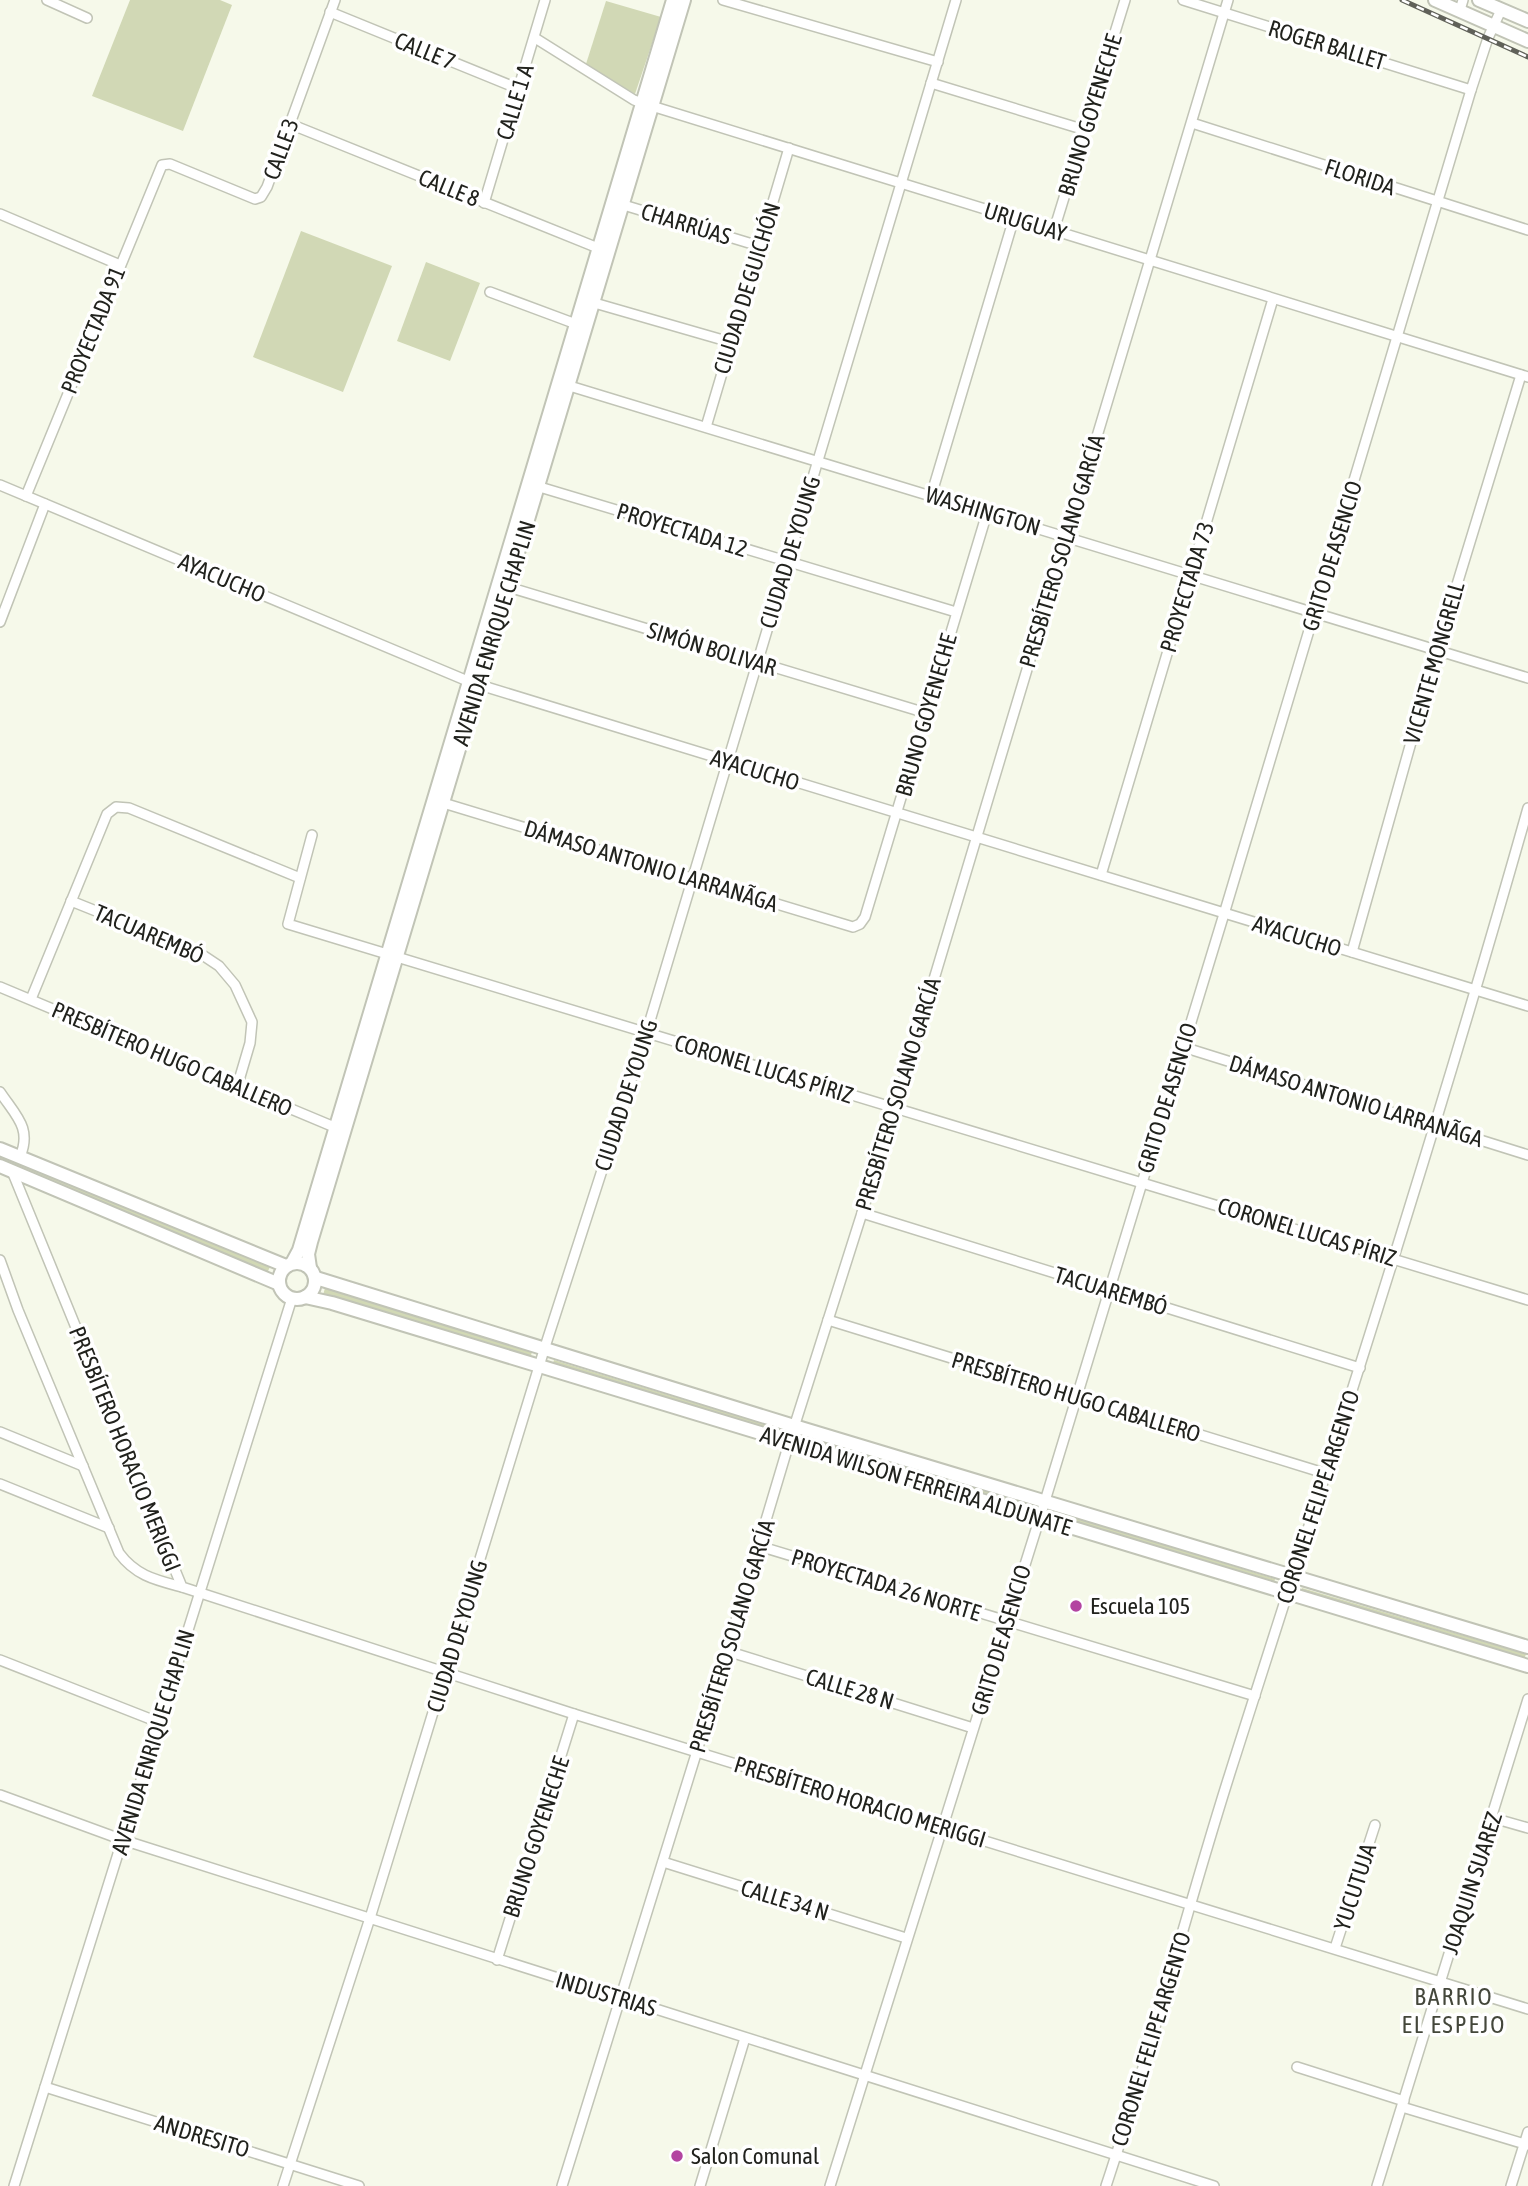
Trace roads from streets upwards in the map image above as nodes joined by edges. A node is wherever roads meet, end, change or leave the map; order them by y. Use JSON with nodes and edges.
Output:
{"nodes":[{"id":1,"x":47,"y":0,"type":"edge"},
{"id":2,"x":335,"y":0,"type":"edge"},
{"id":3,"x":545,"y":0,"type":"edge"},
{"id":4,"x":673,"y":0,"type":"edge"},
{"id":5,"x":684,"y":0,"type":"edge"},
{"id":6,"x":723,"y":0,"type":"edge"},
{"id":7,"x":956,"y":0,"type":"edge"},
{"id":8,"x":1125,"y":0,"type":"edge"},
{"id":9,"x":1183,"y":0,"type":"edge"},
{"id":10,"x":1228,"y":0,"type":"edge"},
{"id":11,"x":1435,"y":0,"type":"edge"},
{"id":12,"x":1479,"y":0,"type":"edge"},
{"id":13,"x":1462,"y":5,"type":"edge"},
{"id":14,"x":1501,"y":9,"type":"junction"},
{"id":15,"x":330,"y":12,"type":"junction"},
{"id":16,"x":1224,"y":14,"type":"junction"},
{"id":17,"x":87,"y":18,"type":"dead end"},
{"id":18,"x":1528,"y":21,"type":"edge"},
{"id":19,"x":1493,"y":25,"type":"junction"},
{"id":20,"x":535,"y":38,"type":"junction"},
{"id":21,"x":1528,"y":41,"type":"edge"},
{"id":22,"x":938,"y":62,"type":"junction"},
{"id":23,"x":931,"y":83,"type":"junction"},
{"id":24,"x":519,"y":89,"type":"junction"},
{"id":25,"x":1471,"y":90,"type":"junction"},
{"id":26,"x":647,"y":104,"type":"junction"},
{"id":27,"x":1192,"y":123,"type":"junction"},
{"id":28,"x":290,"y":124,"type":"junction"},
{"id":29,"x":1085,"y":130,"type":"junction"},
{"id":30,"x":789,"y":148,"type":"junction"},
{"id":31,"x":162,"y":165,"type":"joint"},
{"id":32,"x":902,"y":183,"type":"junction"},
{"id":33,"x":1438,"y":202,"type":"junction"},
{"id":34,"x":484,"y":203,"type":"junction"},
{"id":35,"x":617,"y":203,"type":"junction"},
{"id":36,"x":0,"y":214,"type":"edge"},
{"id":37,"x":1014,"y":218,"type":"junction"},
{"id":38,"x":1054,"y":230,"type":"junction"},
{"id":39,"x":1528,"y":230,"type":"edge"},
{"id":40,"x":759,"y":246,"type":"junction"},
{"id":41,"x":603,"y":250,"type":"junction"},
{"id":42,"x":1150,"y":260,"type":"junction"},
{"id":43,"x":120,"y":265,"type":"junction"},
{"id":44,"x":490,"y":292,"type":"dead end"},
{"id":45,"x":1273,"y":299,"type":"junction"},
{"id":46,"x":589,"y":301,"type":"junction"},
{"id":47,"x":576,"y":324,"type":"junction"},
{"id":48,"x":1397,"y":337,"type":"junction"},
{"id":49,"x":730,"y":342,"type":"junction"},
{"id":50,"x":1525,"y":376,"type":"edge"},
{"id":51,"x":563,"y":384,"type":"junction"},
{"id":52,"x":706,"y":427,"type":"junction"},
{"id":53,"x":819,"y":461,"type":"junction"},
{"id":54,"x":0,"y":485,"type":"edge"},
{"id":55,"x":533,"y":485,"type":"junction"},
{"id":56,"x":26,"y":496,"type":"junction"},
{"id":57,"x":931,"y":496,"type":"junction"},
{"id":58,"x":45,"y":504,"type":"junction"},
{"id":59,"x":987,"y":513,"type":"junction"},
{"id":60,"x":1066,"y":536,"type":"junction"},
{"id":61,"x":786,"y":562,"type":"junction"},
{"id":62,"x":1190,"y":574,"type":"junction"},
{"id":63,"x":503,"y":586,"type":"junction"},
{"id":64,"x":956,"y":612,"type":"junction"},
{"id":65,"x":1315,"y":612,"type":"junction"},
{"id":66,"x":0,"y":622,"type":"edge"},
{"id":67,"x":1437,"y":650,"type":"junction"},
{"id":68,"x":756,"y":663,"type":"junction"},
{"id":69,"x":1528,"y":678,"type":"edge"},
{"id":70,"x":475,"y":684,"type":"junction"},
{"id":71,"x":926,"y":713,"type":"junction"},
{"id":72,"x":727,"y":761,"type":"junction"},
{"id":73,"x":439,"y":802,"type":"junction"},
{"id":74,"x":1528,"y":808,"type":"edge"},
{"id":75,"x":897,"y":813,"type":"junction"},
{"id":76,"x":312,"y":835,"type":"dead end"},
{"id":77,"x":975,"y":837,"type":"junction"},
{"id":78,"x":1101,"y":875,"type":"junction"},
{"id":79,"x":300,"y":878,"type":"junction"},
{"id":80,"x":693,"y":878,"type":"junction"},
{"id":81,"x":71,"y":901,"type":"junction"},
{"id":82,"x":1224,"y":914,"type":"junction"},
{"id":83,"x":865,"y":917,"type":"joint"},
{"id":84,"x":1352,"y":952,"type":"junction"},
{"id":85,"x":392,"y":957,"type":"junction"},
{"id":86,"x":0,"y":986,"type":"edge"},
{"id":87,"x":1476,"y":990,"type":"junction"},
{"id":88,"x":31,"y":999,"type":"junction"},
{"id":89,"x":1528,"y":1006,"type":"edge"},
{"id":90,"x":646,"y":1034,"type":"junction"},
{"id":91,"x":1183,"y":1047,"type":"junction"},
{"id":92,"x":237,"y":1087,"type":"junction"},
{"id":93,"x":0,"y":1092,"type":"edge"},
{"id":94,"x":895,"y":1109,"type":"junction"},
{"id":95,"x":1433,"y":1126,"type":"junction"},
{"id":96,"x":339,"y":1129,"type":"junction"},
{"id":97,"x":0,"y":1149,"type":"edge"},
{"id":98,"x":1528,"y":1155,"type":"edge"},
{"id":99,"x":20,"y":1157,"type":"junction"},
{"id":100,"x":6,"y":1168,"type":"edge"},
{"id":101,"x":1141,"y":1182,"type":"junction"},
{"id":102,"x":862,"y":1213,"type":"junction"},
{"id":103,"x":1393,"y":1258,"type":"junction"},
{"id":104,"x":0,"y":1260,"type":"edge"},
{"id":105,"x":289,"y":1265,"type":"junction"},
{"id":106,"x":313,"y":1273,"type":"junction"},
{"id":107,"x":279,"y":1284,"type":"junction"},
{"id":108,"x":1108,"y":1290,"type":"junction"},
{"id":109,"x":298,"y":1298,"type":"junction"},
{"id":110,"x":1528,"y":1300,"type":"edge"},
{"id":111,"x":828,"y":1320,"type":"junction"},
{"id":112,"x":544,"y":1350,"type":"junction"},
{"id":113,"x":540,"y":1367,"type":"junction"},
{"id":114,"x":1360,"y":1368,"type":"junction"},
{"id":115,"x":1076,"y":1397,"type":"junction"},
{"id":116,"x":794,"y":1426,"type":"junction"},
{"id":117,"x":0,"y":1432,"type":"edge"},
{"id":118,"x":789,"y":1443,"type":"junction"},
{"id":119,"x":83,"y":1466,"type":"junction"},
{"id":120,"x":1324,"y":1473,"type":"junction"},
{"id":121,"x":0,"y":1484,"type":"edge"},
{"id":122,"x":1045,"y":1501,"type":"junction"},
{"id":123,"x":1040,"y":1518,"type":"junction"},
{"id":124,"x":109,"y":1528,"type":"junction"},
{"id":125,"x":759,"y":1546,"type":"junction"},
{"id":126,"x":1293,"y":1578,"type":"junction"},
{"id":127,"x":182,"y":1587,"type":"junction"},
{"id":128,"x":200,"y":1594,"type":"junction"},
{"id":129,"x":1287,"y":1595,"type":"junction"},
{"id":130,"x":1007,"y":1621,"type":"junction"},
{"id":131,"x":1528,"y":1647,"type":"edge"},
{"id":132,"x":727,"y":1651,"type":"junction"},
{"id":133,"x":0,"y":1660,"type":"edge"},
{"id":134,"x":1528,"y":1666,"type":"edge"},
{"id":135,"x":445,"y":1673,"type":"junction"},
{"id":136,"x":1255,"y":1696,"type":"junction"},
{"id":137,"x":1528,"y":1699,"type":"edge"},
{"id":138,"x":575,"y":1714,"type":"junction"},
{"id":139,"x":158,"y":1722,"type":"junction"},
{"id":140,"x":973,"y":1728,"type":"junction"},
{"id":141,"x":697,"y":1751,"type":"junction"},
{"id":142,"x":0,"y":1795,"type":"edge"},
{"id":143,"x":1493,"y":1818,"type":"junction"},
{"id":144,"x":1375,"y":1825,"type":"dead end"},
{"id":145,"x":943,"y":1828,"type":"junction"},
{"id":146,"x":1528,"y":1828,"type":"edge"},
{"id":147,"x":122,"y":1840,"type":"junction"},
{"id":148,"x":663,"y":1862,"type":"junction"},
{"id":149,"x":1191,"y":1903,"type":"junction"},
{"id":150,"x":370,"y":1918,"type":"junction"},
{"id":151,"x":906,"y":1938,"type":"junction"},
{"id":152,"x":1335,"y":1948,"type":"junction"},
{"id":153,"x":497,"y":1960,"type":"junction"},
{"id":154,"x":1441,"y":1981,"type":"junction"},
{"id":155,"x":620,"y":1998,"type":"junction"},
{"id":156,"x":1528,"y":2008,"type":"edge"},
{"id":157,"x":745,"y":2038,"type":"junction"},
{"id":158,"x":1297,"y":2067,"type":"dead end"},
{"id":159,"x":863,"y":2075,"type":"junction"},
{"id":160,"x":45,"y":2087,"type":"junction"},
{"id":161,"x":1403,"y":2104,"type":"junction"},
{"id":162,"x":1528,"y":2132,"type":"edge"},
{"id":163,"x":1526,"y":2144,"type":"edge"},
{"id":164,"x":1116,"y":2156,"type":"junction"},
{"id":165,"x":290,"y":2164,"type":"junction"},
{"id":166,"x":14,"y":2186,"type":"edge"},
{"id":167,"x":283,"y":2186,"type":"edge"},
{"id":168,"x":359,"y":2186,"type":"edge"},
{"id":169,"x":562,"y":2186,"type":"edge"},
{"id":170,"x":700,"y":2186,"type":"edge"},
{"id":171,"x":830,"y":2186,"type":"edge"},
{"id":172,"x":1106,"y":2186,"type":"edge"},
{"id":173,"x":1214,"y":2186,"type":"edge"},
{"id":174,"x":1377,"y":2186,"type":"edge"},
{"id":175,"x":1511,"y":2186,"type":"edge"}],
"edges":[{"from":1,"to":17,"type":"street"},
{"from":2,"to":15,"type":"street","name":"CALLE 3"},
{"from":3,"to":20,"type":"street","name":"CALLE 1 A"},
{"from":4,"to":26,"type":"street","name":"AVENIDA ENRIQUE CHAPLIN"},
{"from":5,"to":26,"type":"street","name":"AVENIDA ENRIQUE CHAPLIN"},
{"from":6,"to":22,"type":"street"},
{"from":7,"to":22,"type":"street","name":"CIUDAD DE YOUNG"},
{"from":8,"to":29,"type":"street","name":"BRUNO GOYENECHE"},
{"from":9,"to":16,"type":"street","name":"ROGER BALLET"},
{"from":10,"to":16,"type":"street","name":"PRESBÍTERO SOLANO GARCÍA"},
{"from":11,"to":13,"type":"street"},
{"from":12,"to":14,"type":"street"},
{"from":13,"to":19,"type":"street"},
{"from":14,"to":18,"type":"street"},
{"from":14,"to":19,"type":"street","name":"GRITO DE ASENCIO"},
{"from":15,"to":24,"type":"street","name":"CALLE 7"},
{"from":15,"to":28,"type":"street","name":"CALLE 3"},
{"from":16,"to":25,"type":"street","name":"ROGER BALLET"},
{"from":16,"to":27,"type":"street","name":"PRESBÍTERO SOLANO GARCÍA"},
{"from":19,"to":21,"type":"street"},
{"from":19,"to":25,"type":"street","name":"GRITO DE ASENCIO"},
{"from":20,"to":24,"type":"street","name":"CALLE 1 A"},
{"from":20,"to":26,"type":"street","name":"URUGUAY"},
{"from":22,"to":23,"type":"street","name":"CIUDAD DE YOUNG"},
{"from":23,"to":29,"type":"street"},
{"from":23,"to":32,"type":"street","name":"CIUDAD DE YOUNG"},
{"from":24,"to":34,"type":"street","name":"CALLE 1 A"},
{"from":25,"to":33,"type":"street","name":"GRITO DE ASENCIO"},
{"from":26,"to":30,"type":"street","name":"URUGUAY"},
{"from":26,"to":35,"type":"street","name":"AVENIDA ENRIQUE CHAPLIN"},
{"from":27,"to":33,"type":"street","name":"FLORIDA"},
{"from":27,"to":42,"type":"street","name":"PRESBÍTERO SOLANO GARCÍA"},
{"from":28,"to":31,"type":"street","name":"CALLE 3"},
{"from":28,"to":34,"type":"street","name":"CALLE 8"},
{"from":29,"to":38,"type":"street","name":"BRUNO GOYENECHE"},
{"from":30,"to":32,"type":"street","name":"URUGUAY"},
{"from":30,"to":40,"type":"street","name":"CIUDAD DE GUICHÓN"},
{"from":31,"to":43,"type":"street","name":"PROYECTADA 91"},
{"from":32,"to":37,"type":"street","name":"URUGUAY"},
{"from":32,"to":53,"type":"street","name":"CIUDAD DE YOUNG"},
{"from":33,"to":39,"type":"street","name":"FLORIDA"},
{"from":33,"to":48,"type":"street","name":"GRITO DE ASENCIO"},
{"from":34,"to":41,"type":"street","name":"CALLE 8"},
{"from":35,"to":40,"type":"street","name":"CHARRÚAS"},
{"from":35,"to":41,"type":"street","name":"AVENIDA ENRIQUE CHAPLIN"},
{"from":36,"to":43,"type":"street"},
{"from":37,"to":38,"type":"street","name":"URUGUAY"},
{"from":37,"to":57,"type":"street"},
{"from":38,"to":42,"type":"street","name":"URUGUAY"},
{"from":40,"to":49,"type":"street","name":"CIUDAD DE GUICHÓN"},
{"from":41,"to":46,"type":"street","name":"AVENIDA ENRIQUE CHAPLIN"},
{"from":42,"to":45,"type":"street","name":"URUGUAY"},
{"from":42,"to":60,"type":"street","name":"PRESBÍTERO SOLANO GARCÍA"},
{"from":43,"to":56,"type":"street","name":"PROYECTADA 91"},
{"from":44,"to":47,"type":"street"},
{"from":45,"to":48,"type":"street","name":"URUGUAY"},
{"from":45,"to":62,"type":"street","name":"PROYECTADA 73"},
{"from":46,"to":47,"type":"street","name":"AVENIDA ENRIQUE CHAPLIN"},
{"from":46,"to":49,"type":"street"},
{"from":46,"to":51,"type":"street","name":"AVENIDA ENRIQUE CHAPLIN"},
{"from":47,"to":51,"type":"street","name":"AVENIDA ENRIQUE CHAPLIN"},
{"from":48,"to":50,"type":"street","name":"URUGUAY"},
{"from":48,"to":65,"type":"street","name":"GRITO DE ASENCIO"},
{"from":49,"to":52,"type":"street","name":"CIUDAD DE GUICHÓN"},
{"from":50,"to":67,"type":"street","name":"VICENTE MONGRELL"},
{"from":51,"to":52,"type":"street","name":"WASHINGTON"},
{"from":51,"to":55,"type":"street","name":"AVENIDA ENRIQUE CHAPLIN"},
{"from":52,"to":53,"type":"street","name":"WASHINGTON"},
{"from":53,"to":57,"type":"street","name":"WASHINGTON"},
{"from":53,"to":61,"type":"street","name":"CIUDAD DE YOUNG"},
{"from":54,"to":56,"type":"street","name":"AYACUCHO"},
{"from":55,"to":61,"type":"street","name":"PROYECTADA 12"},
{"from":55,"to":63,"type":"street","name":"AVENIDA ENRIQUE CHAPLIN"},
{"from":56,"to":58,"type":"street","name":"AYACUCHO"},
{"from":57,"to":59,"type":"street","name":"WASHINGTON"},
{"from":58,"to":66,"type":"street"},
{"from":58,"to":70,"type":"street","name":"AYACUCHO"},
{"from":59,"to":60,"type":"street","name":"WASHINGTON"},
{"from":59,"to":64,"type":"street","name":"BRUNO GOYENECHE"},
{"from":60,"to":62,"type":"street","name":"WASHINGTON"},
{"from":60,"to":77,"type":"street","name":"PRESBÍTERO SOLANO GARCÍA"},
{"from":61,"to":64,"type":"street","name":"PROYECTADA 12"},
{"from":61,"to":68,"type":"street","name":"CIUDAD DE YOUNG"},
{"from":62,"to":65,"type":"street","name":"WASHINGTON"},
{"from":62,"to":78,"type":"street","name":"PROYECTADA 73"},
{"from":63,"to":68,"type":"street","name":"SIMÓN BOLIVAR"},
{"from":63,"to":70,"type":"street","name":"AVENIDA ENRIQUE CHAPLIN"},
{"from":64,"to":71,"type":"street","name":"BRUNO GOYENECHE"},
{"from":65,"to":67,"type":"street","name":"WASHINGTON"},
{"from":65,"to":82,"type":"street","name":"GRITO DE ASENCIO"},
{"from":67,"to":69,"type":"street","name":"WASHINGTON"},
{"from":67,"to":84,"type":"street","name":"VICENTE MONGRELL"},
{"from":68,"to":71,"type":"street","name":"SIMÓN BOLIVAR"},
{"from":68,"to":72,"type":"street","name":"CIUDAD DE YOUNG"},
{"from":70,"to":72,"type":"street","name":"AYACUCHO"},
{"from":70,"to":73,"type":"street","name":"AVENIDA ENRIQUE CHAPLIN"},
{"from":71,"to":75,"type":"street","name":"BRUNO GOYENECHE"},
{"from":72,"to":75,"type":"street","name":"AYACUCHO"},
{"from":72,"to":80,"type":"street","name":"CIUDAD DE YOUNG"},
{"from":73,"to":80,"type":"street","name":"DÁMASO ANTONIO LARRANÃGA"},
{"from":73,"to":85,"type":"street","name":"AVENIDA ENRIQUE CHAPLIN"},
{"from":74,"to":87,"type":"street","name":"CORONEL FELIPE ARGENTO"},
{"from":75,"to":77,"type":"street","name":"AYACUCHO"},
{"from":75,"to":83,"type":"street","name":"BRUNO GOYENECHE"},
{"from":76,"to":79,"type":"street","name":"CORONEL LUCAS PÍRIZ"},
{"from":77,"to":78,"type":"street","name":"AYACUCHO"},
{"from":77,"to":94,"type":"street","name":"PRESBÍTERO SOLANO GARCÍA"},
{"from":78,"to":82,"type":"street","name":"AYACUCHO"},
{"from":79,"to":81,"type":"street"},
{"from":79,"to":85,"type":"street","name":"CORONEL LUCAS PÍRIZ"},
{"from":80,"to":83,"type":"street","name":"DÁMASO ANTONIO LARRANÃGA"},
{"from":80,"to":90,"type":"street","name":"CIUDAD DE YOUNG"},
{"from":81,"to":88,"type":"street"},
{"from":81,"to":92,"type":"street","name":"TACUAREMBÓ"},
{"from":82,"to":84,"type":"street","name":"AYACUCHO"},
{"from":82,"to":91,"type":"street","name":"GRITO DE ASENCIO"},
{"from":84,"to":87,"type":"street","name":"AYACUCHO"},
{"from":85,"to":90,"type":"street","name":"CORONEL LUCAS PÍRIZ"},
{"from":85,"to":96,"type":"street","name":"AVENIDA ENRIQUE CHAPLIN"},
{"from":86,"to":88,"type":"street","name":"PRESBÍTERO HUGO CABALLERO"},
{"from":87,"to":89,"type":"street","name":"AYACUCHO"},
{"from":87,"to":95,"type":"street","name":"CORONEL FELIPE ARGENTO"},
{"from":88,"to":92,"type":"street","name":"PRESBÍTERO HUGO CABALLERO"},
{"from":90,"to":94,"type":"street","name":"CORONEL LUCAS PÍRIZ"},
{"from":90,"to":112,"type":"street","name":"CIUDAD DE YOUNG"},
{"from":91,"to":95,"type":"street","name":"DÁMASO ANTONIO LARRANÃGA"},
{"from":91,"to":101,"type":"street","name":"GRITO DE ASENCIO"},
{"from":92,"to":96,"type":"street","name":"PRESBÍTERO HUGO CABALLERO"},
{"from":93,"to":99,"type":"street"},
{"from":94,"to":101,"type":"street","name":"CORONEL LUCAS PÍRIZ"},
{"from":94,"to":102,"type":"street","name":"PRESBÍTERO SOLANO GARCÍA"},
{"from":95,"to":98,"type":"street","name":"DÁMASO ANTONIO LARRANÃGA"},
{"from":95,"to":103,"type":"street","name":"CORONEL FELIPE ARGENTO"},
{"from":96,"to":105,"type":"street","name":"AVENIDA ENRIQUE CHAPLIN"},
{"from":96,"to":106,"type":"street","name":"AVENIDA ENRIQUE CHAPLIN"},
{"from":97,"to":99,"type":"street"},
{"from":99,"to":105,"type":"street"},
{"from":100,"to":107,"type":"street"},
{"from":100,"to":127,"type":"street","name":"PRESBÍTERO HORACIO MERIGGI"},
{"from":101,"to":103,"type":"street","name":"CORONEL LUCAS PÍRIZ"},
{"from":101,"to":108,"type":"street","name":"GRITO DE ASENCIO"},
{"from":102,"to":108,"type":"street","name":"TACUAREMBÓ"},
{"from":102,"to":111,"type":"street","name":"PRESBÍTERO SOLANO GARCÍA"},
{"from":103,"to":110,"type":"street","name":"CORONEL LUCAS PÍRIZ"},
{"from":103,"to":114,"type":"street","name":"CORONEL FELIPE ARGENTO"},
{"from":104,"to":119,"type":"street"},
{"from":105,"to":106,"type":"street"},
{"from":105,"to":107,"type":"street"},
{"from":106,"to":109,"type":"street"},
{"from":106,"to":112,"type":"street","name":"AVENIDA WILSON FERREIRA ALDUNATE"},
{"from":107,"to":109,"type":"street"},
{"from":108,"to":114,"type":"street","name":"TACUAREMBÓ"},
{"from":108,"to":115,"type":"street","name":"GRITO DE ASENCIO"},
{"from":109,"to":113,"type":"street","name":"AVENIDA WILSON FERREIRA ALDUNATE"},
{"from":109,"to":128,"type":"street","name":"AVENIDA ENRIQUE CHAPLIN"},
{"from":111,"to":115,"type":"street","name":"PRESBÍTERO HUGO CABALLERO"},
{"from":111,"to":116,"type":"street","name":"PRESBÍTERO SOLANO GARCÍA"},
{"from":112,"to":113,"type":"street","name":"CIUDAD DE YOUNG"},
{"from":112,"to":116,"type":"street","name":"AVENIDA WILSON FERREIRA ALDUNATE"},
{"from":113,"to":118,"type":"street","name":"AVENIDA WILSON FERREIRA ALDUNATE"},
{"from":113,"to":135,"type":"street","name":"CIUDAD DE YOUNG"},
{"from":114,"to":120,"type":"street","name":"CORONEL FELIPE ARGENTO"},
{"from":115,"to":120,"type":"street","name":"PRESBÍTERO HUGO CABALLERO"},
{"from":115,"to":122,"type":"street","name":"GRITO DE ASENCIO"},
{"from":116,"to":118,"type":"street","name":"PRESBÍTERO SOLANO GARCÍA"},
{"from":116,"to":122,"type":"street","name":"AVENIDA WILSON FERREIRA ALDUNATE"},
{"from":117,"to":119,"type":"street"},
{"from":118,"to":123,"type":"street","name":"AVENIDA WILSON FERREIRA ALDUNATE"},
{"from":118,"to":125,"type":"street","name":"PRESBÍTERO SOLANO GARCÍA"},
{"from":119,"to":124,"type":"street"},
{"from":120,"to":126,"type":"street","name":"CORONEL FELIPE ARGENTO"},
{"from":121,"to":124,"type":"street"},
{"from":122,"to":123,"type":"street","name":"GRITO DE ASENCIO"},
{"from":122,"to":126,"type":"street","name":"AVENIDA WILSON FERREIRA ALDUNATE"},
{"from":123,"to":129,"type":"street","name":"AVENIDA WILSON FERREIRA ALDUNATE"},
{"from":123,"to":130,"type":"street","name":"GRITO DE ASENCIO"},
{"from":124,"to":127,"type":"street"},
{"from":125,"to":130,"type":"street","name":"PROYECTADA 26 NORTE"},
{"from":125,"to":132,"type":"street","name":"PRESBÍTERO SOLANO GARCÍA"},
{"from":126,"to":129,"type":"street","name":"CORONEL FELIPE ARGENTO"},
{"from":126,"to":131,"type":"street","name":"AVENIDA WILSON FERREIRA ALDUNATE"},
{"from":127,"to":128,"type":"street","name":"PRESBÍTERO HORACIO MERIGGI"},
{"from":128,"to":135,"type":"street","name":"PRESBÍTERO HORACIO MERIGGI"},
{"from":128,"to":139,"type":"street","name":"AVENIDA ENRIQUE CHAPLIN"},
{"from":129,"to":134,"type":"street","name":"AVENIDA WILSON FERREIRA ALDUNATE"},
{"from":129,"to":136,"type":"street","name":"CORONEL FELIPE ARGENTO"},
{"from":130,"to":136,"type":"street","name":"PROYECTADA 26 NORTE"},
{"from":130,"to":140,"type":"street","name":"GRITO DE ASENCIO"},
{"from":132,"to":140,"type":"street","name":"CALLE 28 N"},
{"from":132,"to":141,"type":"street","name":"PRESBÍTERO SOLANO GARCÍA"},
{"from":133,"to":139,"type":"street"},
{"from":135,"to":138,"type":"street","name":"PRESBÍTERO HORACIO MERIGGI"},
{"from":135,"to":150,"type":"street","name":"CIUDAD DE YOUNG"},
{"from":136,"to":149,"type":"street","name":"CORONEL FELIPE ARGENTO"},
{"from":137,"to":143,"type":"street","name":"JOAQUIN SUAREZ"},
{"from":138,"to":141,"type":"street","name":"PRESBÍTERO HORACIO MERIGGI"},
{"from":138,"to":153,"type":"street","name":"BRUNO GOYENECHE"},
{"from":139,"to":147,"type":"street","name":"AVENIDA ENRIQUE CHAPLIN"},
{"from":140,"to":145,"type":"street","name":"GRITO DE ASENCIO"},
{"from":141,"to":145,"type":"street","name":"PRESBÍTERO HORACIO MERIGGI"},
{"from":141,"to":148,"type":"street","name":"PRESBÍTERO SOLANO GARCÍA"},
{"from":142,"to":147,"type":"street","name":"INDUSTRIAS"},
{"from":143,"to":146,"type":"street"},
{"from":143,"to":154,"type":"street","name":"JOAQUIN SUAREZ"},
{"from":144,"to":152,"type":"street","name":"YUCUTUJA"},
{"from":145,"to":149,"type":"street","name":"PRESBÍTERO HORACIO MERIGGI"},
{"from":145,"to":151,"type":"street","name":"GRITO DE ASENCIO"},
{"from":147,"to":150,"type":"street","name":"INDUSTRIAS"},
{"from":147,"to":160,"type":"street","name":"AVENIDA ENRIQUE CHAPLIN"},
{"from":148,"to":151,"type":"street","name":"CALLE 34 N"},
{"from":148,"to":155,"type":"street","name":"PRESBÍTERO SOLANO GARCÍA"},
{"from":149,"to":152,"type":"street","name":"PRESBÍTERO HORACIO MERIGGI"},
{"from":149,"to":164,"type":"street","name":"CORONEL FELIPE ARGENTO"},
{"from":150,"to":153,"type":"street","name":"INDUSTRIAS"},
{"from":150,"to":165,"type":"street","name":"CIUDAD DE YOUNG"},
{"from":151,"to":159,"type":"street","name":"GRITO DE ASENCIO"},
{"from":152,"to":154,"type":"street","name":"PRESBÍTERO HORACIO MERIGGI"},
{"from":153,"to":155,"type":"street","name":"INDUSTRIAS"},
{"from":154,"to":156,"type":"street","name":"PRESBÍTERO HORACIO MERIGGI"},
{"from":154,"to":161,"type":"street","name":"JOAQUIN SUAREZ"},
{"from":155,"to":157,"type":"street","name":"INDUSTRIAS"},
{"from":155,"to":169,"type":"street","name":"PRESBÍTERO SOLANO GARCÍA"},
{"from":157,"to":159,"type":"street","name":"INDUSTRIAS"},
{"from":157,"to":170,"type":"street"},
{"from":158,"to":161,"type":"street"},
{"from":159,"to":164,"type":"street","name":"INDUSTRIAS"},
{"from":159,"to":171,"type":"street","name":"GRITO DE ASENCIO"},
{"from":160,"to":165,"type":"street","name":"ANDRESITO"},
{"from":160,"to":166,"type":"street","name":"AVENIDA ENRIQUE CHAPLIN"},
{"from":161,"to":163,"type":"street"},
{"from":161,"to":174,"type":"street","name":"JOAQUIN SUAREZ"},
{"from":162,"to":163,"type":"street"},
{"from":163,"to":175,"type":"street"},
{"from":164,"to":172,"type":"street","name":"CORONEL FELIPE ARGENTO"},
{"from":164,"to":173,"type":"street","name":"INDUSTRIAS"},
{"from":165,"to":167,"type":"street","name":"CIUDAD DE YOUNG"},
{"from":165,"to":168,"type":"street","name":"ANDRESITO"}]}
